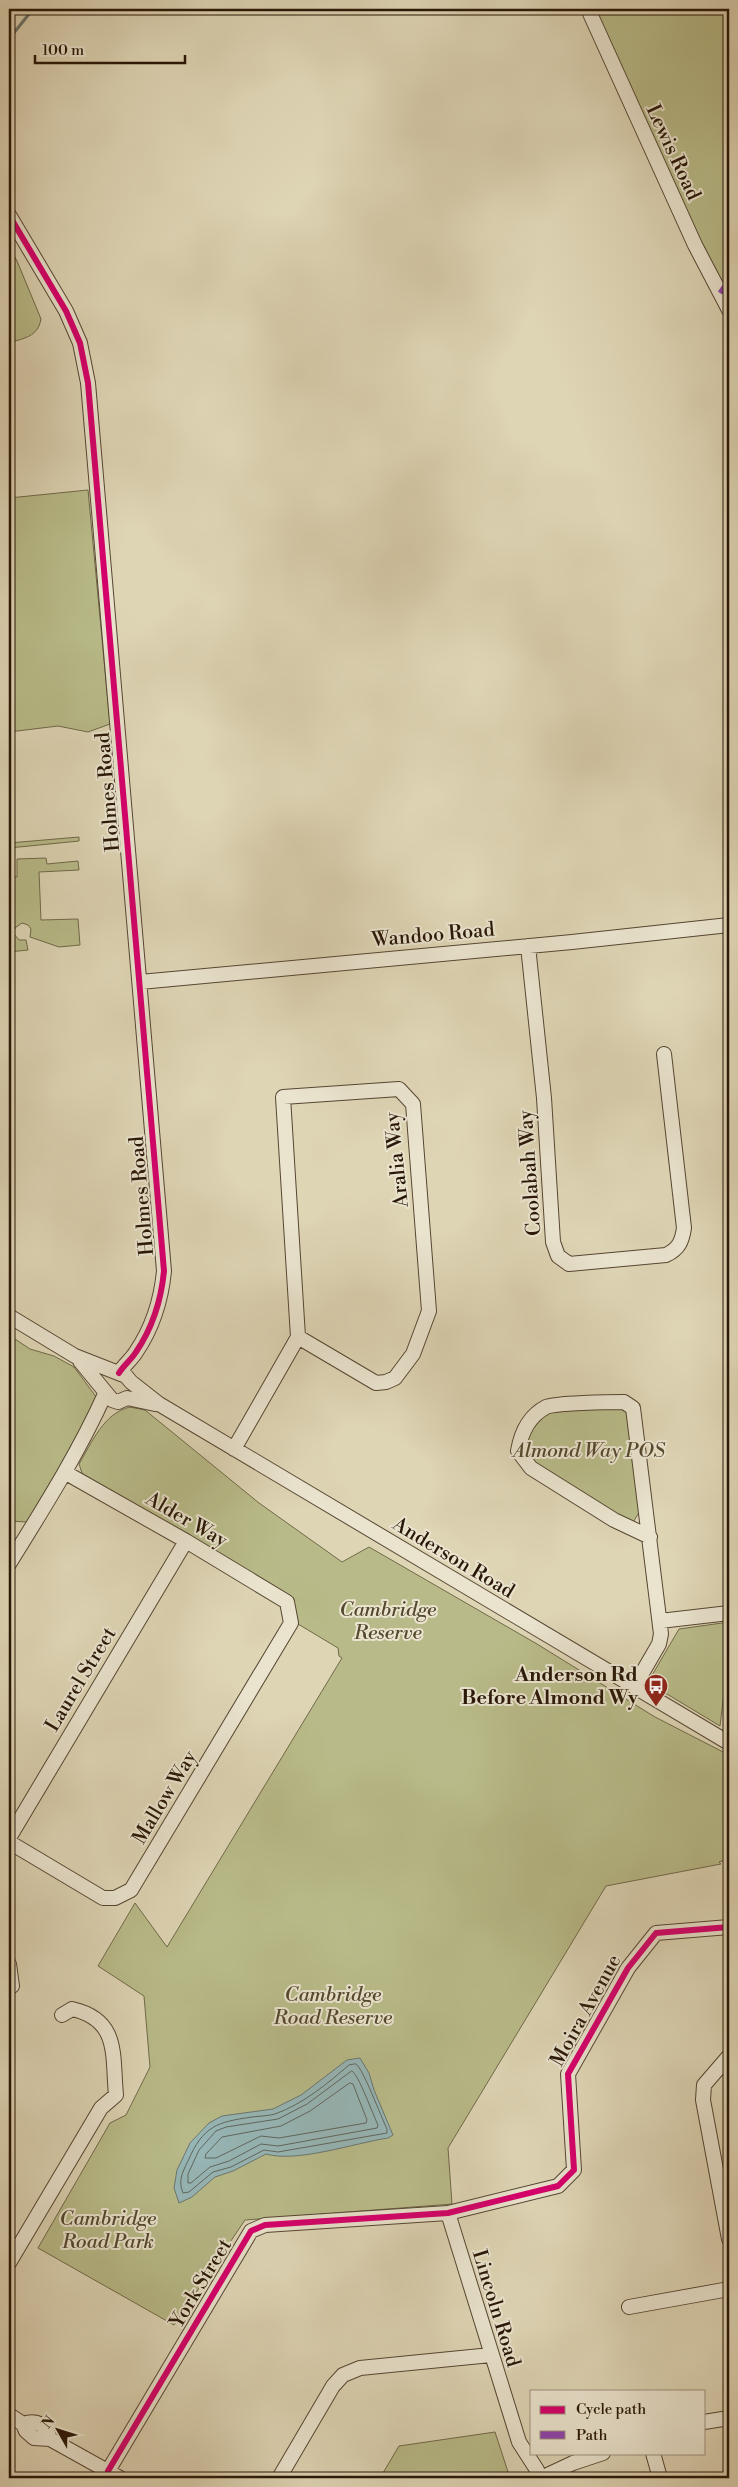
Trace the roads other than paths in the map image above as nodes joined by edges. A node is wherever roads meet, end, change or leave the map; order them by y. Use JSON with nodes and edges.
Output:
{"nodes":[{"id":1,"x":588,"y":9,"type":"edge"},
{"id":2,"x":9,"y":215,"type":"edge"},
{"id":3,"x":729,"y":310,"type":"edge"},
{"id":4,"x":729,"y":925,"type":"edge"},
{"id":5,"x":528,"y":946,"type":"junction"},
{"id":6,"x":140,"y":982,"type":"junction"},
{"id":7,"x":664,"y":1054,"type":"dead end"},
{"id":8,"x":9,"y":1316,"type":"edge"},
{"id":9,"x":298,"y":1337,"type":"junction"},
{"id":10,"x":76,"y":1356,"type":"junction"},
{"id":11,"x":124,"y":1377,"type":"junction"},
{"id":12,"x":105,"y":1393,"type":"junction"},
{"id":13,"x":122,"y":1400,"type":"junction"},
{"id":14,"x":159,"y":1404,"type":"junction"},
{"id":15,"x":90,"y":1430,"type":"junction"},
{"id":16,"x":234,"y":1449,"type":"junction"},
{"id":17,"x":66,"y":1473,"type":"junction"},
{"id":18,"x":650,"y":1537,"type":"junction"},
{"id":19,"x":186,"y":1541,"type":"junction"},
{"id":20,"x":9,"y":1564,"type":"edge"},
{"id":21,"x":287,"y":1602,"type":"joint"},
{"id":22,"x":729,"y":1613,"type":"edge"},
{"id":23,"x":660,"y":1621,"type":"junction"},
{"id":24,"x":634,"y":1687,"type":"junction"},
{"id":25,"x":729,"y":1744,"type":"edge"},
{"id":26,"x":9,"y":1838,"type":"edge"},
{"id":27,"x":9,"y":1842,"type":"edge"},
{"id":28,"x":729,"y":1927,"type":"edge"},
{"id":29,"x":9,"y":1963,"type":"edge"},
{"id":30,"x":23,"y":1965,"type":"dead end"},
{"id":31,"x":12,"y":1986,"type":"dead end"},
{"id":32,"x":62,"y":2015,"type":"dead end"},
{"id":33,"x":729,"y":2056,"type":"edge"},
{"id":34,"x":448,"y":2213,"type":"junction"},
{"id":35,"x":729,"y":2239,"type":"edge"},
{"id":36,"x":9,"y":2263,"type":"edge"},
{"id":37,"x":729,"y":2289,"type":"edge"},
{"id":38,"x":629,"y":2307,"type":"dead end"},
{"id":39,"x":490,"y":2355,"type":"junction"},
{"id":40,"x":9,"y":2415,"type":"edge"},
{"id":41,"x":729,"y":2418,"type":"edge"},
{"id":42,"x":706,"y":2422,"type":"edge"},
{"id":43,"x":600,"y":2454,"type":"edge"},
{"id":44,"x":653,"y":2454,"type":"edge"},
{"id":45,"x":114,"y":2475,"type":"edge"},
{"id":46,"x":535,"y":2476,"type":"edge"},
{"id":47,"x":279,"y":2478,"type":"edge"},
{"id":48,"x":660,"y":2478,"type":"edge"}],
"edges":[{"from":1,"to":3,"type":"street","name":"Lewis Road"},
{"from":2,"to":6,"type":"street","name":"Holmes Road"},
{"from":4,"to":5,"type":"street","name":"Wandoo Road"},
{"from":5,"to":6,"type":"street","name":"Wandoo Road"},
{"from":5,"to":7,"type":"street","name":"Coolabah Way"},
{"from":6,"to":11,"type":"street","name":"Holmes Road"},
{"from":8,"to":10,"type":"street","name":"Anderson Road"},
{"from":9,"to":9,"type":"street","name":"Aralia Way"},
{"from":9,"to":16,"type":"street"},
{"from":10,"to":11,"type":"street","name":"Anderson Road"},
{"from":10,"to":12,"type":"street","name":"Anderson Road"},
{"from":11,"to":12,"type":"street"},
{"from":11,"to":13,"type":"street"},
{"from":11,"to":14,"type":"street","name":"Anderson Road"},
{"from":12,"to":13,"type":"street","name":"Anderson Road"},
{"from":12,"to":15,"type":"street"},
{"from":13,"to":14,"type":"street","name":"Anderson Road"},
{"from":13,"to":15,"type":"street"},
{"from":14,"to":16,"type":"street","name":"Anderson Road"},
{"from":15,"to":17,"type":"street"},
{"from":16,"to":24,"type":"street","name":"Anderson Road"},
{"from":17,"to":19,"type":"street","name":"Alder Way"},
{"from":17,"to":20,"type":"street"},
{"from":18,"to":18,"type":"street"},
{"from":18,"to":23,"type":"street"},
{"from":19,"to":21,"type":"street","name":"Alder Way"},
{"from":19,"to":26,"type":"street","name":"Laurel Street"},
{"from":21,"to":27,"type":"street","name":"Mallow Way"},
{"from":22,"to":23,"type":"street"},
{"from":23,"to":24,"type":"street"},
{"from":24,"to":25,"type":"street","name":"Anderson Road"},
{"from":28,"to":34,"type":"street","name":"Moira Avenue"},
{"from":29,"to":30,"type":"street"},
{"from":29,"to":31,"type":"street"},
{"from":32,"to":36,"type":"street"},
{"from":33,"to":35,"type":"street"},
{"from":34,"to":39,"type":"street","name":"Lincoln Road"},
{"from":34,"to":45,"type":"street","name":"York Street"},
{"from":37,"to":38,"type":"street"},
{"from":39,"to":46,"type":"street","name":"Lincoln Road"},
{"from":39,"to":47,"type":"street"},
{"from":40,"to":45,"type":"street"},
{"from":41,"to":42,"type":"street"},
{"from":43,"to":46,"type":"street"},
{"from":44,"to":48,"type":"street"}]}
